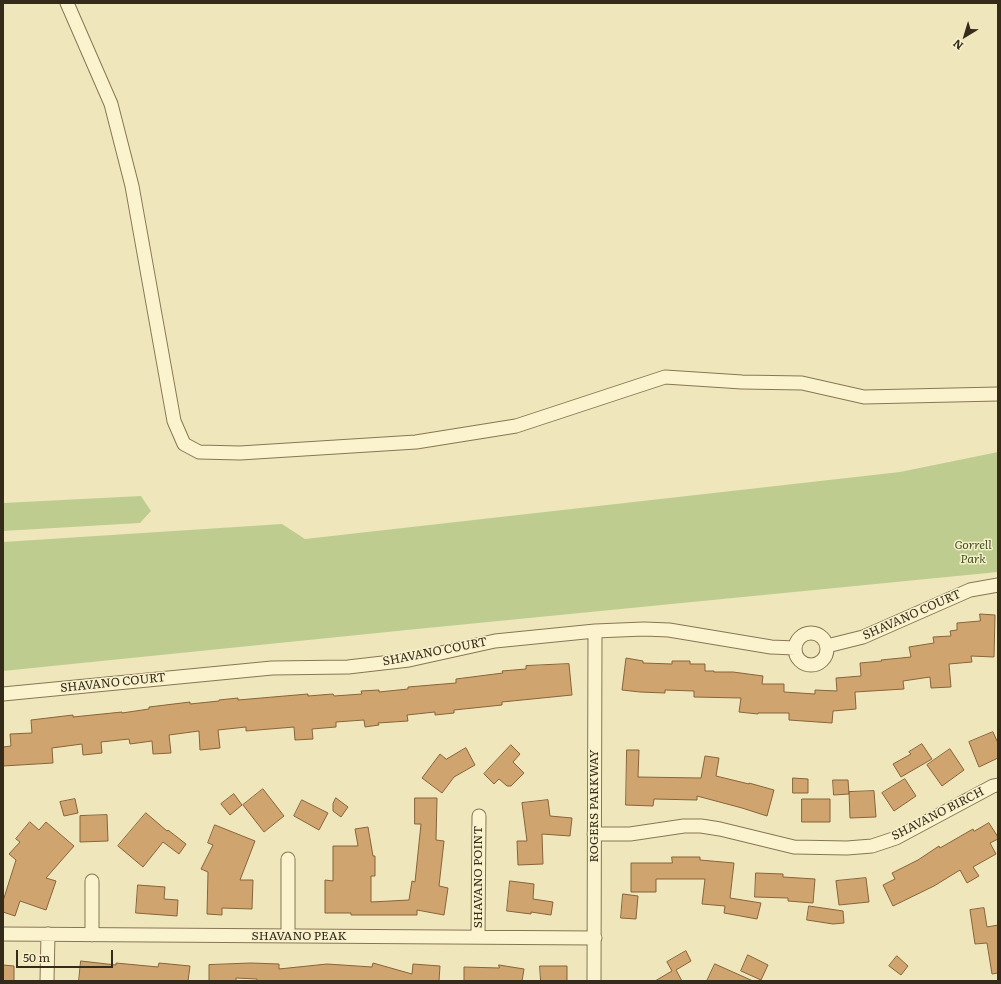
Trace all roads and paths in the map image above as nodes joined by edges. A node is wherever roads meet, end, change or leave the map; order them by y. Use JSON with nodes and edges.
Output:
{"nodes":[{"id":1,"x":68,"y":3,"type":"edge"},
{"id":2,"x":998,"y":394,"type":"edge"},
{"id":3,"x":998,"y":585,"type":"edge"},
{"id":4,"x":595,"y":631,"type":"junction"},
{"id":5,"x":827,"y":646,"type":"junction"},
{"id":6,"x":795,"y":648,"type":"junction"},
{"id":7,"x":3,"y":694,"type":"edge"},
{"id":8,"x":998,"y":785,"type":"edge"},
{"id":9,"x":478,"y":816,"type":"dead end"},
{"id":10,"x":594,"y":834,"type":"junction"},
{"id":11,"x":288,"y":859,"type":"dead end"},
{"id":12,"x":92,"y":881,"type":"dead end"},
{"id":13,"x":3,"y":934,"type":"edge"},
{"id":14,"x":48,"y":934,"type":"junction"},
{"id":15,"x":92,"y":935,"type":"junction"},
{"id":16,"x":288,"y":936,"type":"junction"},
{"id":17,"x":478,"y":937,"type":"junction"},
{"id":18,"x":595,"y":938,"type":"junction"},
{"id":19,"x":47,"y":981,"type":"edge"},
{"id":20,"x":594,"y":981,"type":"edge"}],
"edges":[{"from":1,"to":2,"type":"street"},
{"from":3,"to":5,"type":"street","name":"SHAVANO COURT"},
{"from":4,"to":6,"type":"street","name":"SHAVANO COURT"},
{"from":4,"to":7,"type":"street","name":"SHAVANO COURT"},
{"from":4,"to":10,"type":"street","name":"ROGERS PARKWAY"},
{"from":5,"to":6,"type":"street"},
{"from":5,"to":6,"type":"street"},
{"from":8,"to":10,"type":"street","name":"SHAVANO BIRCH"},
{"from":9,"to":17,"type":"street","name":"SHAVANO POINT"},
{"from":10,"to":18,"type":"street","name":"ROGERS PARKWAY"},
{"from":11,"to":16,"type":"street"},
{"from":12,"to":15,"type":"street"},
{"from":13,"to":14,"type":"street","name":"SHAVANO PEAK"},
{"from":14,"to":15,"type":"street","name":"SHAVANO PEAK"},
{"from":14,"to":19,"type":"street"},
{"from":15,"to":16,"type":"street","name":"SHAVANO PEAK"},
{"from":16,"to":17,"type":"street","name":"SHAVANO PEAK"},
{"from":17,"to":18,"type":"street","name":"SHAVANO PEAK"},
{"from":18,"to":20,"type":"street","name":"ROGERS PARKWAY"}]}
